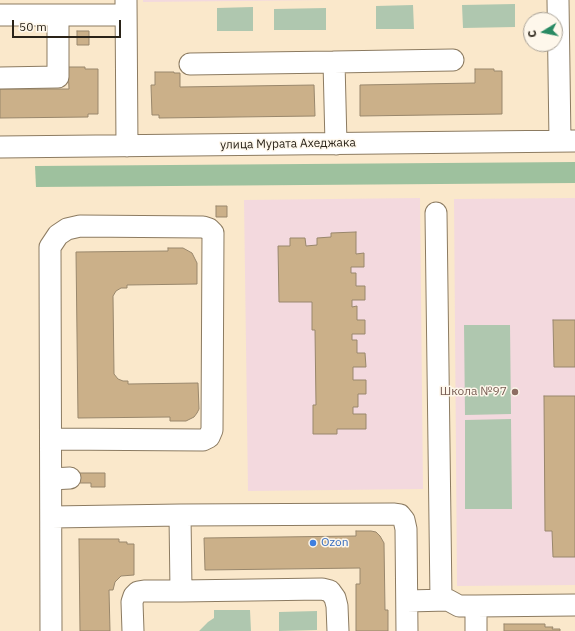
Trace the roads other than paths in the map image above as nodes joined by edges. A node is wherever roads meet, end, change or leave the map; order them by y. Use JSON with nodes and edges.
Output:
{"nodes":[{"id":1,"x":558,"y":0,"type":"edge"},
{"id":2,"x":126,"y":7,"type":"edge"},
{"id":3,"x":0,"y":15,"type":"edge"},
{"id":4,"x":58,"y":15,"type":"junction"},
{"id":5,"x":453,"y":60,"type":"dead end"},
{"id":6,"x":334,"y":62,"type":"junction"},
{"id":7,"x":190,"y":64,"type":"dead end"},
{"id":8,"x":0,"y":78,"type":"edge"},
{"id":9,"x":567,"y":141,"type":"edge"},
{"id":10,"x":336,"y":144,"type":"junction"},
{"id":11,"x":127,"y":146,"type":"junction"},
{"id":12,"x":0,"y":147,"type":"edge"},
{"id":13,"x":436,"y":213,"type":"dead end"},
{"id":14,"x":51,"y":439,"type":"junction"},
{"id":15,"x":180,"y":515,"type":"junction"},
{"id":16,"x":52,"y":517,"type":"junction"},
{"id":17,"x":181,"y":591,"type":"junction"},
{"id":18,"x":407,"y":600,"type":"junction"},
{"id":19,"x":441,"y":600,"type":"junction"},
{"id":20,"x":575,"y":605,"type":"edge"},
{"id":21,"x":476,"y":606,"type":"junction"},
{"id":22,"x":51,"y":631,"type":"edge"},
{"id":23,"x":133,"y":631,"type":"edge"},
{"id":24,"x":338,"y":631,"type":"edge"},
{"id":25,"x":407,"y":631,"type":"edge"},
{"id":26,"x":476,"y":631,"type":"edge"}],
"edges":[{"from":1,"to":9,"type":"street"},
{"from":2,"to":4,"type":"street"},
{"from":2,"to":11,"type":"street"},
{"from":3,"to":4,"type":"street"},
{"from":4,"to":8,"type":"street"},
{"from":5,"to":6,"type":"street"},
{"from":6,"to":7,"type":"street"},
{"from":6,"to":10,"type":"street"},
{"from":9,"to":10,"type":"street","name":"улица Мурата Ахеджака"},
{"from":10,"to":11,"type":"street","name":"улица Мурата Ахеджака"},
{"from":11,"to":12,"type":"street","name":"улица Мурата Ахеджака"},
{"from":13,"to":19,"type":"street"},
{"from":14,"to":14,"type":"street"},
{"from":14,"to":16,"type":"street"},
{"from":15,"to":16,"type":"street"},
{"from":15,"to":17,"type":"street"},
{"from":15,"to":18,"type":"street"},
{"from":16,"to":22,"type":"street"},
{"from":17,"to":23,"type":"street"},
{"from":17,"to":24,"type":"street"},
{"from":18,"to":19,"type":"street"},
{"from":18,"to":25,"type":"street"},
{"from":19,"to":21,"type":"street"},
{"from":20,"to":21,"type":"street"},
{"from":21,"to":26,"type":"street"}]}
